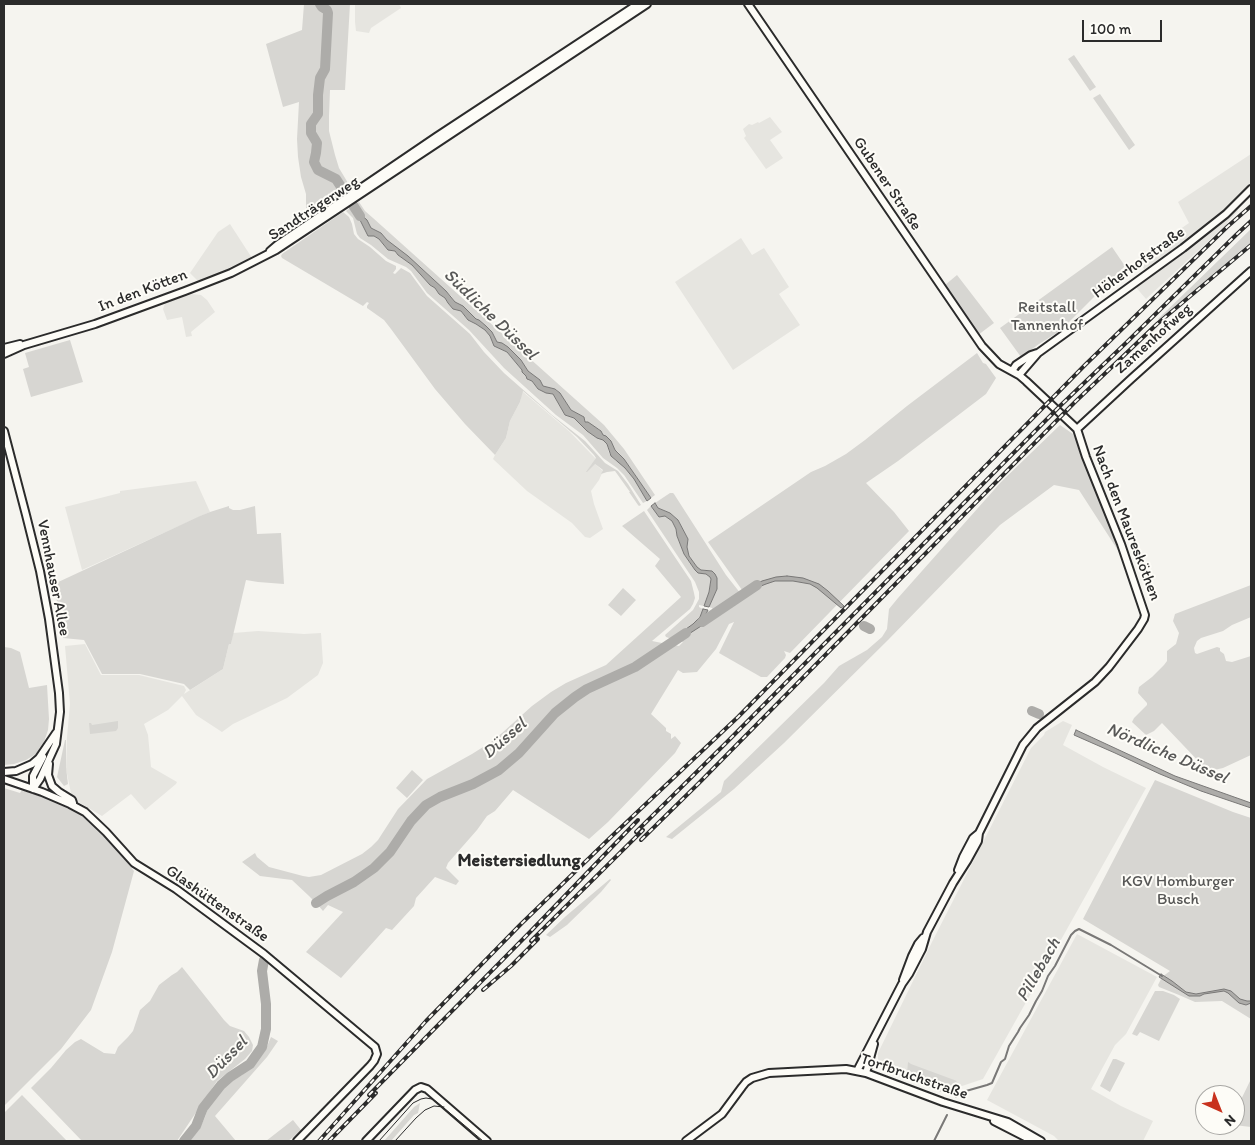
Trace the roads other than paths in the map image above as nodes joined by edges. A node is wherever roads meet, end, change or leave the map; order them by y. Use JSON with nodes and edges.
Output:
{"nodes":[{"id":1,"x":638,"y":4,"type":"edge"},
{"id":2,"x":647,"y":4,"type":"edge"},
{"id":3,"x":748,"y":4,"type":"edge"},
{"id":4,"x":1251,"y":189,"type":"edge"},
{"id":5,"x":355,"y":195,"type":"junction"},
{"id":6,"x":268,"y":254,"type":"joint"},
{"id":7,"x":1251,"y":271,"type":"edge"},
{"id":8,"x":24,"y":345,"type":"junction"},
{"id":9,"x":4,"y":348,"type":"edge"},
{"id":10,"x":1038,"y":353,"type":"junction"},
{"id":11,"x":4,"y":354,"type":"edge"},
{"id":12,"x":1012,"y":371,"type":"junction"},
{"id":13,"x":1020,"y":375,"type":"junction"},
{"id":14,"x":1076,"y":429,"type":"junction"},
{"id":15,"x":4,"y":431,"type":"edge"},
{"id":16,"x":57,"y":732,"type":"junction"},
{"id":17,"x":50,"y":758,"type":"junction"},
{"id":18,"x":4,"y":772,"type":"edge"},
{"id":19,"x":4,"y":779,"type":"edge"},
{"id":20,"x":33,"y":789,"type":"junction"},
{"id":21,"x":74,"y":806,"type":"junction"},
{"id":22,"x":875,"y":1038,"type":"junction"},
{"id":23,"x":858,"y":1071,"type":"junction"},
{"id":24,"x":866,"y":1073,"type":"junction"},
{"id":25,"x":979,"y":1114,"type":"junction"},
{"id":26,"x":296,"y":1141,"type":"edge"},
{"id":27,"x":366,"y":1141,"type":"edge"},
{"id":28,"x":487,"y":1141,"type":"edge"},
{"id":29,"x":686,"y":1141,"type":"edge"},
{"id":30,"x":1033,"y":1141,"type":"edge"},
{"id":31,"x":1042,"y":1141,"type":"edge"}],
"edges":[{"from":1,"to":5,"type":"main road","name":"Sandträgerweg"},
{"from":2,"to":5,"type":"main road","name":"Sandträgerweg"},
{"from":3,"to":12,"type":"main road","name":"Gubener Straße"},
{"from":4,"to":10,"type":"main road","name":"Höherhofstraße"},
{"from":5,"to":6,"type":"main road","name":"Sandträgerweg"},
{"from":6,"to":8,"type":"main road","name":"In den Kötten"},
{"from":7,"to":14,"type":"main road","name":"Zamenhofweg"},
{"from":8,"to":9,"type":"main road","name":"In den Kötten"},
{"from":8,"to":11,"type":"main road","name":"In den Kötten"},
{"from":10,"to":12,"type":"main road","name":"Höherhofstraße"},
{"from":10,"to":13,"type":"main road","name":"Höherhofstraße"},
{"from":12,"to":13,"type":"main road","name":"Nach den Mauresköthen"},
{"from":13,"to":14,"type":"main road","name":"Nach den Mauresköthen"},
{"from":14,"to":22,"type":"main road","name":"Nach den Mauresköthen"},
{"from":15,"to":16,"type":"main road","name":"Vennhauser Allee"},
{"from":16,"to":17,"type":"main road","name":"Vennhauser Allee"},
{"from":16,"to":18,"type":"main road"},
{"from":16,"to":20,"type":"main road","name":"Vennhauser Allee"},
{"from":17,"to":20,"type":"main road","name":"Vennhauser Allee"},
{"from":17,"to":21,"type":"main road"},
{"from":19,"to":20,"type":"main road","name":"Glashüttenstraße"},
{"from":20,"to":21,"type":"main road","name":"Glashüttenstraße"},
{"from":21,"to":26,"type":"main road","name":"Glashüttenstraße"},
{"from":22,"to":23,"type":"main road","name":"Nach den Mauresköthen"},
{"from":22,"to":24,"type":"main road","name":"Nach den Mauresköthen"},
{"from":23,"to":24,"type":"main road","name":"Torfbruchstraße"},
{"from":23,"to":29,"type":"main road","name":"Torfbruchstraße"},
{"from":24,"to":25,"type":"main road","name":"Torfbruchstraße"},
{"from":25,"to":30,"type":"main road","name":"Torfbruchstraße"},
{"from":25,"to":31,"type":"main road","name":"Torfbruchstraße"},
{"from":27,"to":28,"type":"main road"}]}
